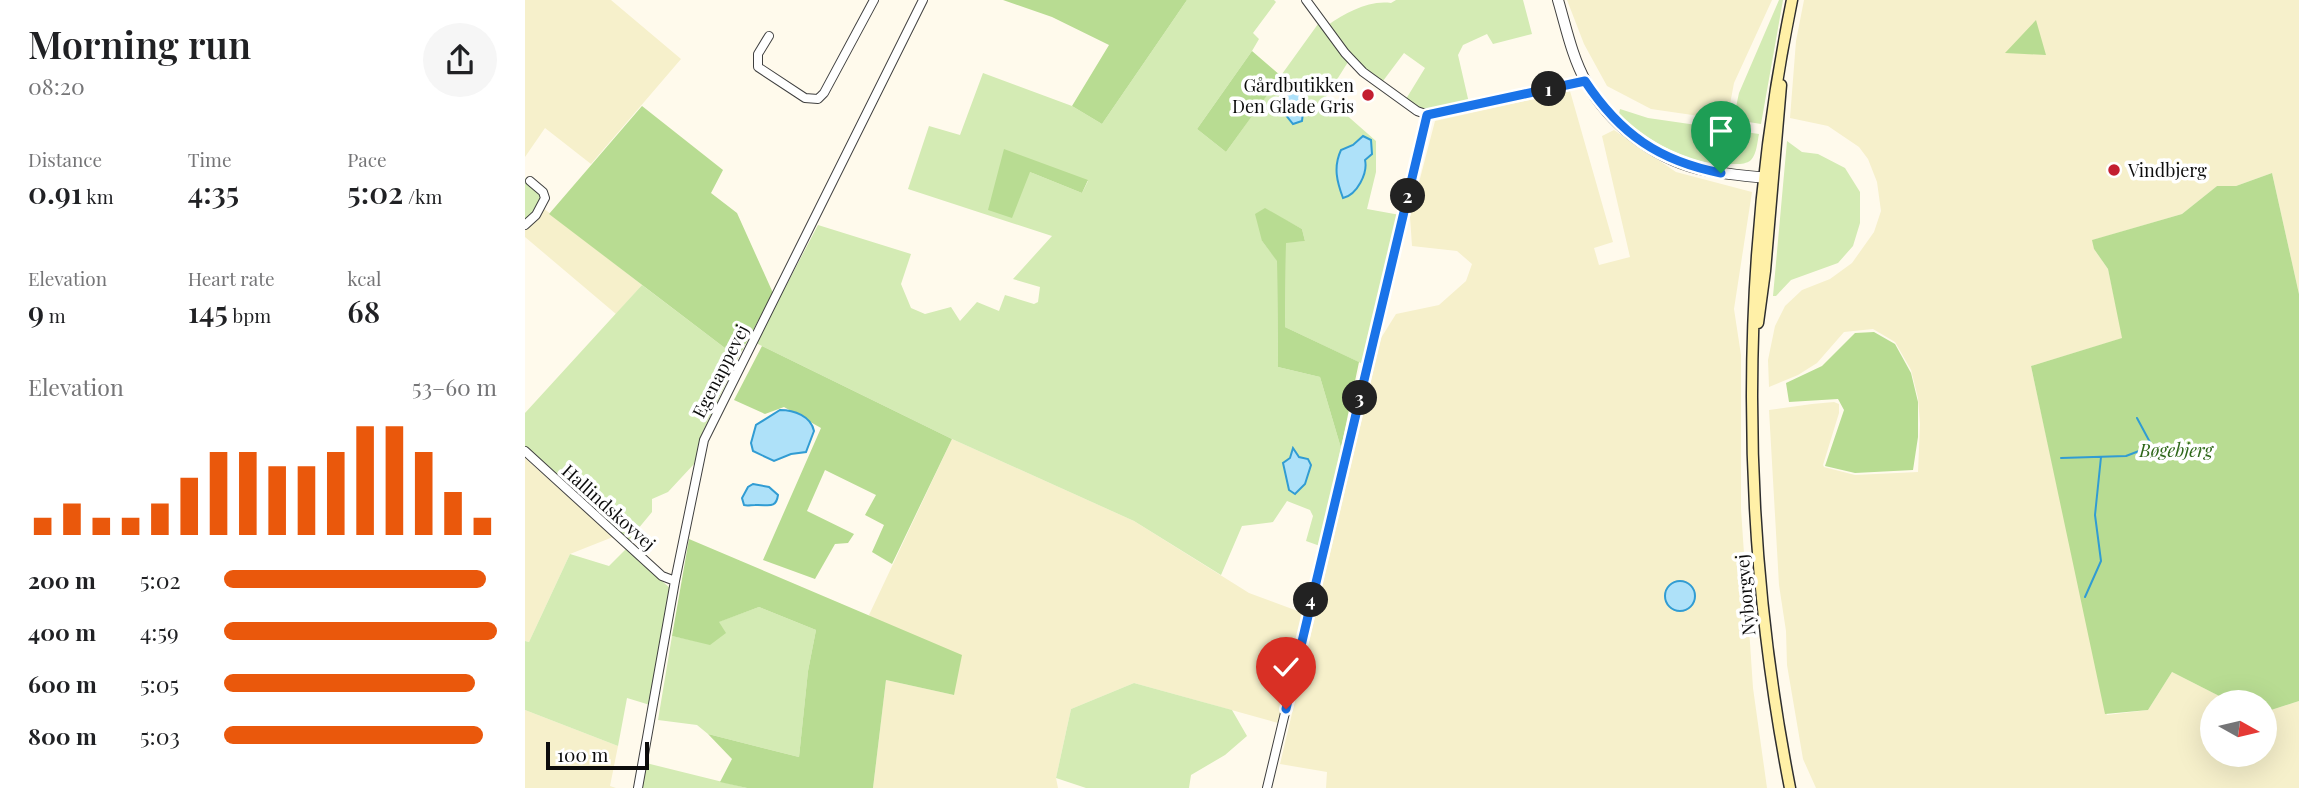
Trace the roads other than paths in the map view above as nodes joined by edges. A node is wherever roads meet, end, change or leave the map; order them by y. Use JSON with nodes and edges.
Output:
{"nodes":[{"id":1,"x":874,"y":0,"type":"edge"},
{"id":2,"x":923,"y":0,"type":"edge"},
{"id":3,"x":1306,"y":0,"type":"edge"},
{"id":4,"x":1558,"y":0,"type":"edge"},
{"id":5,"x":1792,"y":0,"type":"edge"},
{"id":6,"x":769,"y":36,"type":"dead end"},
{"id":7,"x":1585,"y":81,"type":"junction"},
{"id":8,"x":1427,"y":115,"type":"junction"},
{"id":9,"x":1768,"y":178,"type":"junction"},
{"id":10,"x":530,"y":181,"type":"dead end"},
{"id":11,"x":525,"y":225,"type":"edge"},
{"id":12,"x":525,"y":451,"type":"edge"},
{"id":13,"x":675,"y":581,"type":"junction"},
{"id":14,"x":638,"y":788,"type":"edge"},
{"id":15,"x":1267,"y":788,"type":"edge"},
{"id":16,"x":1790,"y":788,"type":"edge"}],
"edges":[{"from":1,"to":6,"type":"street"},
{"from":2,"to":13,"type":"street","name":"Egenappevej"},
{"from":3,"to":8,"type":"street"},
{"from":4,"to":7,"type":"street"},
{"from":5,"to":9,"type":"main road","name":"Nyborgvej"},
{"from":7,"to":8,"type":"street"},
{"from":7,"to":9,"type":"street"},
{"from":8,"to":15,"type":"street"},
{"from":9,"to":16,"type":"main road","name":"Nyborgvej"},
{"from":10,"to":11,"type":"street"},
{"from":12,"to":13,"type":"street","name":"Hallindskovvej"},
{"from":13,"to":14,"type":"street","name":"Egenappevej"}]}
